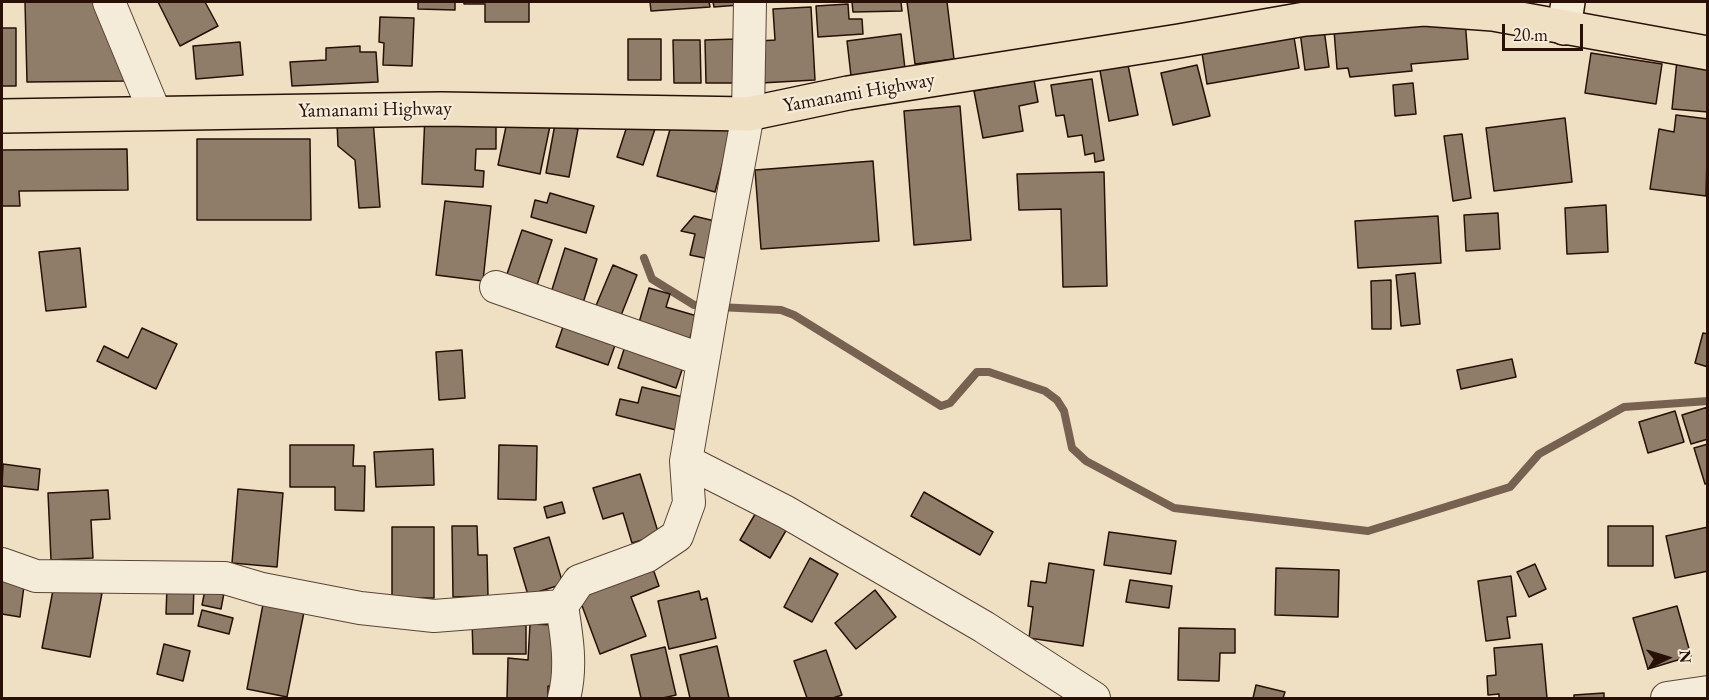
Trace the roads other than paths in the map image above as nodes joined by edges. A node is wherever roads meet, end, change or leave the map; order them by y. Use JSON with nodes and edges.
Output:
{"nodes":[{"id":1,"x":109,"y":2,"type":"edge"},
{"id":2,"x":750,"y":2,"type":"edge"},
{"id":3,"x":1438,"y":5,"type":"edge"},
{"id":4,"x":1566,"y":15,"type":"edge"},
{"id":5,"x":1707,"y":53,"type":"edge"},
{"id":6,"x":155,"y":113,"type":"junction"},
{"id":7,"x":748,"y":114,"type":"junction"},
{"id":8,"x":2,"y":116,"type":"edge"},
{"id":9,"x":496,"y":287,"type":"dead end"},
{"id":10,"x":703,"y":360,"type":"junction"},
{"id":11,"x":686,"y":461,"type":"junction"},
{"id":12,"x":2,"y":564,"type":"edge"},
{"id":13,"x":562,"y":606,"type":"junction"},
{"id":14,"x":1707,"y":692,"type":"edge"},
{"id":15,"x":564,"y":699,"type":"edge"},
{"id":16,"x":1094,"y":699,"type":"edge"},
{"id":17,"x":1667,"y":699,"type":"edge"}],
"edges":[{"from":1,"to":6,"type":"street"},
{"from":2,"to":7,"type":"street"},
{"from":3,"to":4,"type":"main road","name":"Yamanami Highway"},
{"from":3,"to":7,"type":"main road","name":"Yamanami Highway"},
{"from":4,"to":5,"type":"main road","name":"Yamanami Highway"},
{"from":6,"to":7,"type":"main road","name":"Yamanami Highway"},
{"from":6,"to":8,"type":"main road","name":"Yamanami Highway"},
{"from":7,"to":10,"type":"street"},
{"from":9,"to":10,"type":"street"},
{"from":10,"to":11,"type":"street"},
{"from":11,"to":13,"type":"street"},
{"from":11,"to":16,"type":"street"},
{"from":12,"to":13,"type":"street"},
{"from":13,"to":15,"type":"street"},
{"from":14,"to":17,"type":"street"}]}
